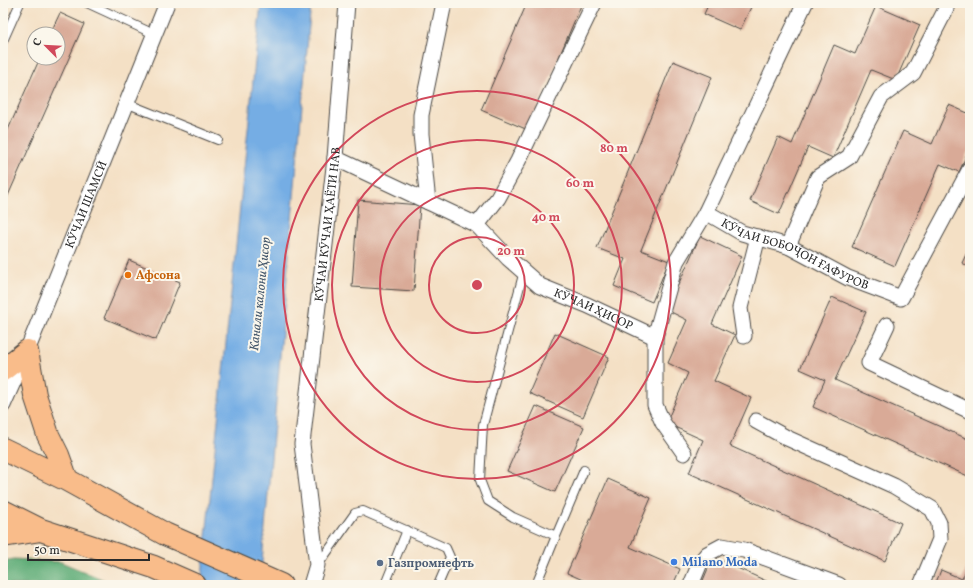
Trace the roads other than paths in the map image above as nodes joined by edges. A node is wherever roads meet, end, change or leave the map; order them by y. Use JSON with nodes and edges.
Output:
{"nodes":[{"id":1,"x":20,"y":3,"type":"edge"},
{"id":2,"x":87,"y":3,"type":"edge"},
{"id":3,"x":167,"y":3,"type":"edge"},
{"id":4,"x":347,"y":3,"type":"edge"},
{"id":5,"x":444,"y":3,"type":"edge"},
{"id":6,"x":594,"y":3,"type":"edge"},
{"id":7,"x":805,"y":3,"type":"edge"},
{"id":8,"x":946,"y":9,"type":"dead end"},
{"id":9,"x":154,"y":34,"type":"junction"},
{"id":10,"x":3,"y":41,"type":"edge"},
{"id":11,"x":126,"y":103,"type":"junction"},
{"id":12,"x":218,"y":140,"type":"dead end"},
{"id":13,"x":335,"y":158,"type":"junction"},
{"id":14,"x":970,"y":169,"type":"edge"},
{"id":15,"x":428,"y":202,"type":"junction"},
{"id":16,"x":706,"y":212,"type":"junction"},
{"id":17,"x":477,"y":225,"type":"junction"},
{"id":18,"x":758,"y":237,"type":"junction"},
{"id":19,"x":788,"y":246,"type":"junction"},
{"id":20,"x":524,"y":271,"type":"junction"},
{"id":21,"x":887,"y":325,"type":"dead end"},
{"id":22,"x":744,"y":336,"type":"dead end"},
{"id":23,"x":656,"y":337,"type":"junction"},
{"id":24,"x":27,"y":351,"type":"junction"},
{"id":25,"x":3,"y":370,"type":"edge"},
{"id":26,"x":3,"y":405,"type":"edge"},
{"id":27,"x":970,"y":411,"type":"edge"},
{"id":28,"x":756,"y":421,"type":"dead end"},
{"id":29,"x":3,"y":449,"type":"edge"},
{"id":30,"x":684,"y":453,"type":"dead end"},
{"id":31,"x":584,"y":470,"type":"dead end"},
{"id":32,"x":66,"y":480,"type":"junction"},
{"id":33,"x":3,"y":511,"type":"edge"},
{"id":34,"x":42,"y":530,"type":"junction"},
{"id":35,"x":407,"y":530,"type":"junction"},
{"id":36,"x":3,"y":536,"type":"edge"},
{"id":37,"x":556,"y":536,"type":"junction"},
{"id":38,"x":317,"y":565,"type":"junction"},
{"id":39,"x":385,"y":584,"type":"edge"},
{"id":40,"x":195,"y":585,"type":"edge"},
{"id":41,"x":281,"y":585,"type":"edge"},
{"id":42,"x":311,"y":585,"type":"edge"},
{"id":43,"x":395,"y":585,"type":"edge"},
{"id":44,"x":438,"y":585,"type":"edge"},
{"id":45,"x":536,"y":585,"type":"edge"},
{"id":46,"x":691,"y":585,"type":"edge"},
{"id":47,"x":839,"y":585,"type":"edge"},
{"id":48,"x":921,"y":585,"type":"edge"}],
"edges":[{"from":1,"to":10,"type":"lane"},
{"from":2,"to":9,"type":"lane"},
{"from":3,"to":9,"type":"street","name":"КӮЧАИ ШАМСӢ"},
{"from":4,"to":13,"type":"street","name":"КӮЧАИ КӮЧАИ ҲАЁТИ НАВ"},
{"from":5,"to":15,"type":"street"},
{"from":6,"to":17,"type":"street"},
{"from":7,"to":16,"type":"street"},
{"from":8,"to":19,"type":"street"},
{"from":9,"to":11,"type":"street","name":"КӮЧАИ ШАМСӢ"},
{"from":11,"to":12,"type":"lane"},
{"from":11,"to":24,"type":"street","name":"КӮЧАИ ШАМСӢ"},
{"from":13,"to":15,"type":"street","name":"КӮЧАИ ҲИСОР"},
{"from":13,"to":38,"type":"street","name":"КӮЧАИ КӮЧАИ ҲАЁТИ НАВ"},
{"from":14,"to":19,"type":"street","name":"КӮЧАИ БОБОҶОН ҒАФУРОВ"},
{"from":15,"to":17,"type":"street","name":"КӮЧАИ ҲИСОР"},
{"from":16,"to":18,"type":"street","name":"КӮЧАИ БОБОҶОН ҒАФУРОВ"},
{"from":16,"to":23,"type":"street"},
{"from":17,"to":20,"type":"street","name":"КӮЧАИ ҲИСОР"},
{"from":18,"to":19,"type":"street","name":"КӮЧАИ БОБОҶОН ҒАФУРОВ"},
{"from":18,"to":22,"type":"street"},
{"from":20,"to":23,"type":"street","name":"КӮЧАИ ҲИСОР"},
{"from":20,"to":37,"type":"lane"},
{"from":21,"to":27,"type":"street"},
{"from":23,"to":30,"type":"street"},
{"from":24,"to":25,"type":"main road"},
{"from":24,"to":26,"type":"street","name":"КӮЧАИ ШАМСӢ"},
{"from":24,"to":32,"type":"main road"},
{"from":28,"to":48,"type":"street"},
{"from":29,"to":32,"type":"main road"},
{"from":31,"to":37,"type":"lane"},
{"from":32,"to":41,"type":"main road"},
{"from":33,"to":34,"type":"main road"},
{"from":34,"to":36,"type":"main road"},
{"from":34,"to":40,"type":"main road"},
{"from":35,"to":38,"type":"lane"},
{"from":35,"to":39,"type":"lane"},
{"from":35,"to":44,"type":"lane"},
{"from":37,"to":45,"type":"lane"},
{"from":38,"to":42,"type":"street"},
{"from":39,"to":43,"type":"lane"},
{"from":46,"to":47,"type":"street"}]}
